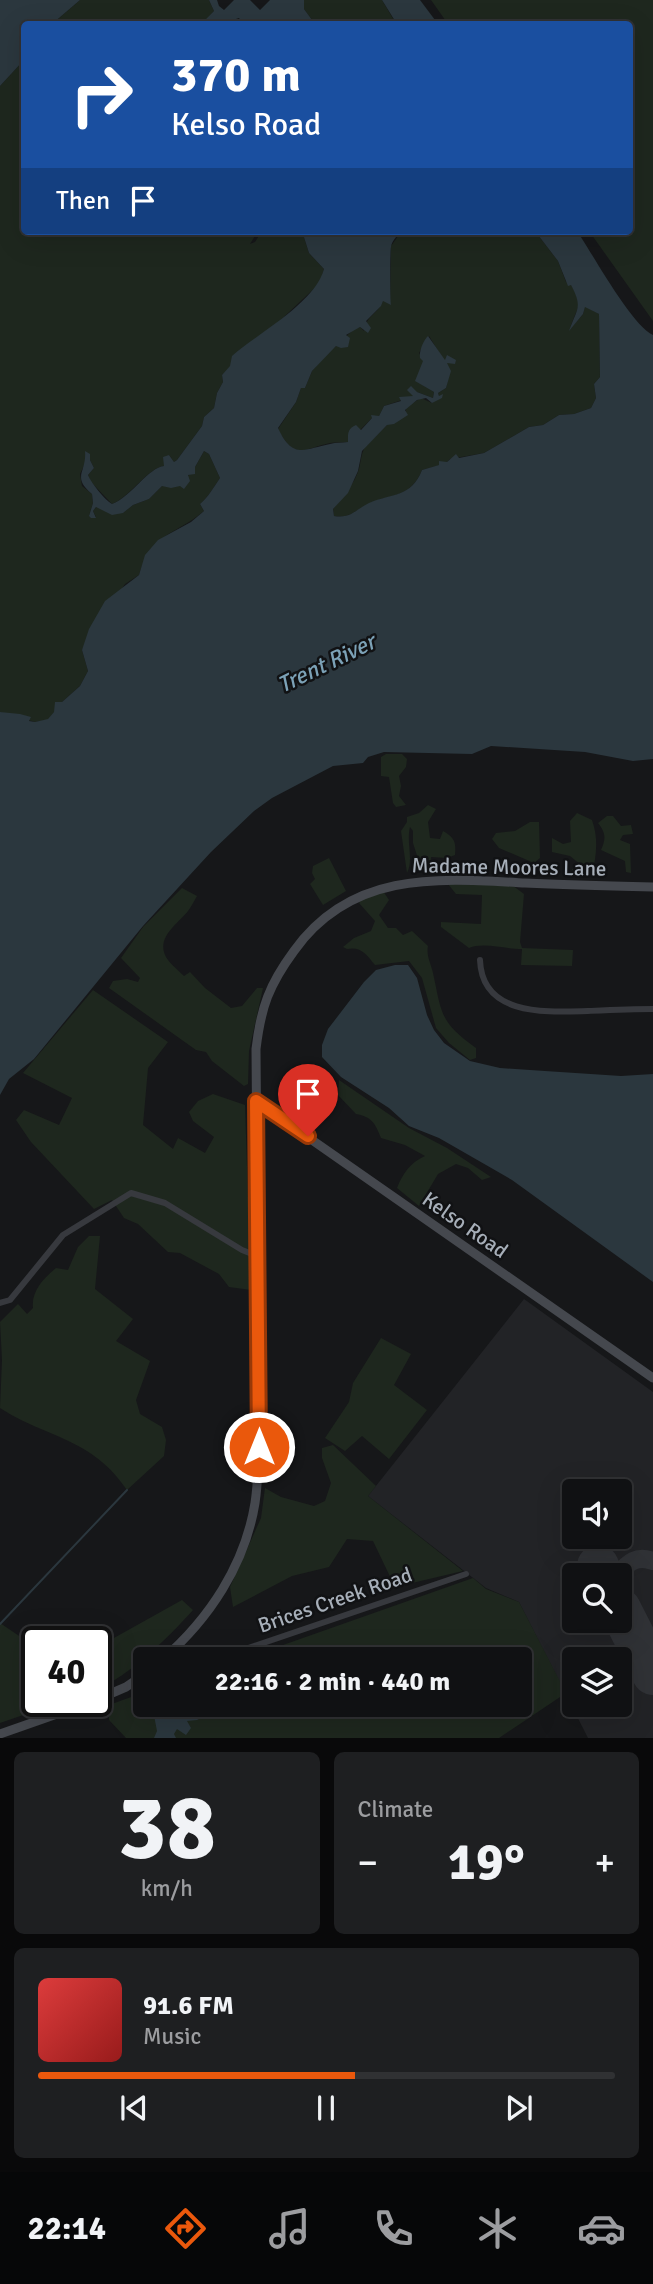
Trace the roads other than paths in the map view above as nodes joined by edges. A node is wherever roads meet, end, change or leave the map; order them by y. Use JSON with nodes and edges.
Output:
{"nodes":[{"id":1,"x":653,"y":887,"type":"edge"},
{"id":2,"x":480,"y":960,"type":"dead end"},
{"id":3,"x":653,"y":1009,"type":"edge"},
{"id":4,"x":256,"y":1101,"type":"junction"},
{"id":5,"x":257,"y":1256,"type":"junction"},
{"id":6,"x":0,"y":1303,"type":"edge"},
{"id":7,"x":653,"y":1378,"type":"edge"},
{"id":8,"x":466,"y":1574,"type":"dead end"},
{"id":9,"x":175,"y":1647,"type":"edge"},
{"id":10,"x":251,"y":1647,"type":"edge"},
{"id":11,"x":133,"y":1682,"type":"edge"},
{"id":12,"x":133,"y":1685,"type":"edge"},
{"id":13,"x":128,"y":1686,"type":"junction"},
{"id":14,"x":112,"y":1693,"type":"edge"},
{"id":15,"x":49,"y":1717,"type":"edge"},
{"id":16,"x":0,"y":1734,"type":"edge"}],
"edges":[{"from":1,"to":4,"type":"street","name":"Madame Moores Lane"},
{"from":2,"to":3,"type":"street"},
{"from":4,"to":5,"type":"street","name":"Madame Moores Lane"},
{"from":4,"to":7,"type":"street","name":"Kelso Road"},
{"from":5,"to":6,"type":"street"},
{"from":5,"to":9,"type":"street","name":"Madame Moores Lane"},
{"from":8,"to":10,"type":"street","name":"Brices Creek Road"},
{"from":11,"to":13,"type":"street"},
{"from":12,"to":13,"type":"street"},
{"from":13,"to":14,"type":"street"},
{"from":15,"to":16,"type":"street"}]}
